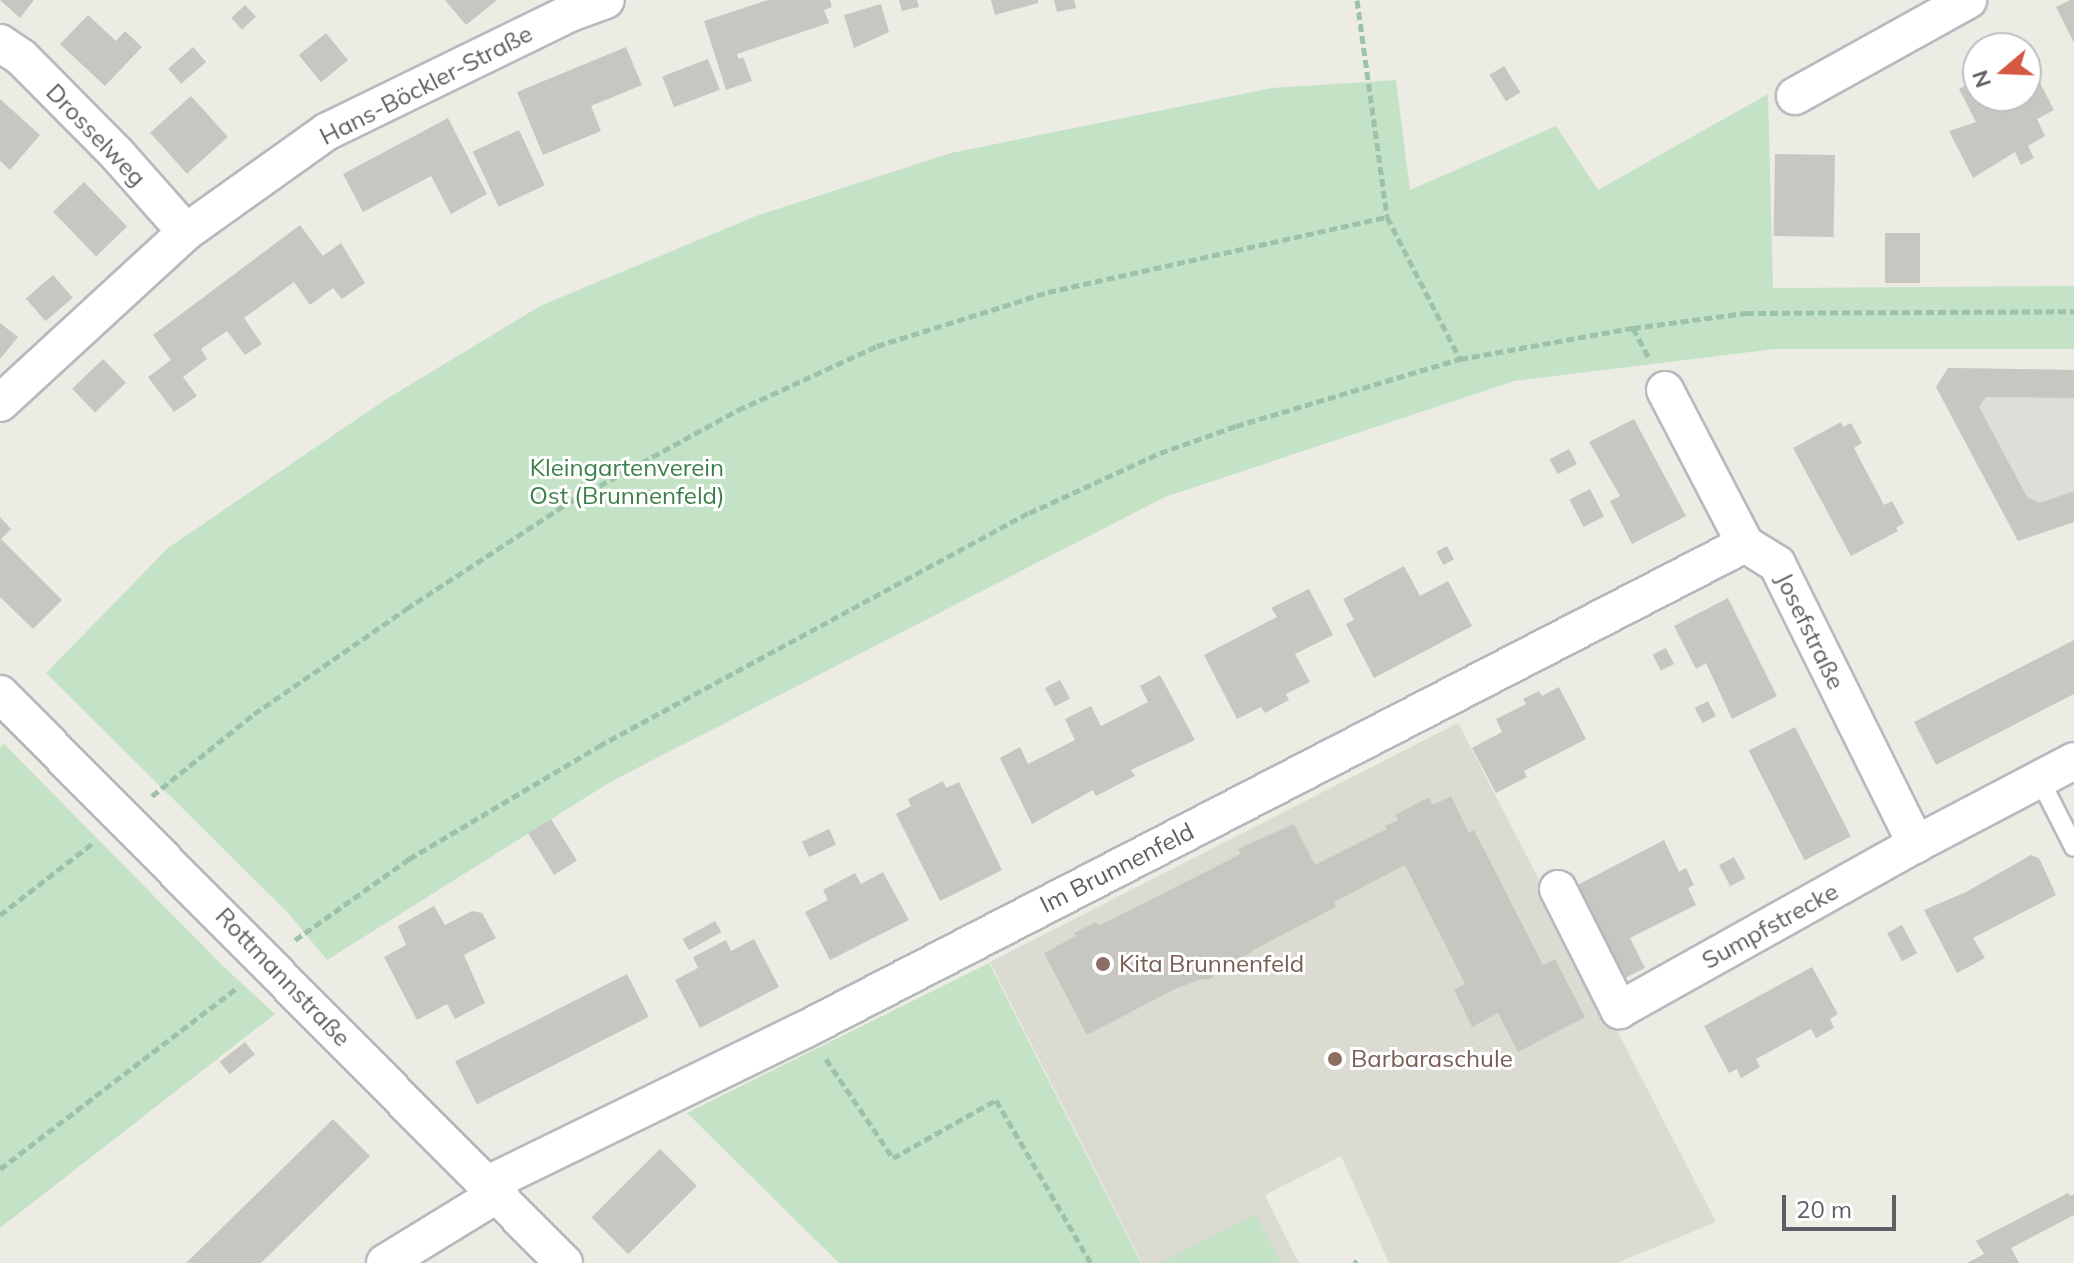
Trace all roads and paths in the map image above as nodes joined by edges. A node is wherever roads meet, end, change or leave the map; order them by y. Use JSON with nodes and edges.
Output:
{"nodes":[{"id":1,"x":606,"y":0,"type":"edge"},
{"id":2,"x":1357,"y":0,"type":"edge"},
{"id":3,"x":1968,"y":0,"type":"edge"},
{"id":4,"x":566,"y":7,"type":"edge"},
{"id":5,"x":0,"y":43,"type":"edge"},
{"id":6,"x":1795,"y":96,"type":"dead end"},
{"id":7,"x":1387,"y":217,"type":"junction"},
{"id":8,"x":186,"y":232,"type":"junction"},
{"id":9,"x":2074,"y":311,"type":"edge"},
{"id":10,"x":1460,"y":359,"type":"junction"},
{"id":11,"x":1665,"y":390,"type":"dead end"},
{"id":12,"x":0,"y":403,"type":"edge"},
{"id":13,"x":1745,"y":544,"type":"junction"},
{"id":14,"x":0,"y":694,"type":"edge"},
{"id":15,"x":2074,"y":761,"type":"edge"},
{"id":16,"x":2040,"y":780,"type":"junction"},
{"id":17,"x":125,"y":818,"type":"junction"},
{"id":18,"x":1916,"y":844,"type":"junction"},
{"id":19,"x":2074,"y":847,"type":"edge"},
{"id":20,"x":1558,"y":889,"type":"dead end"},
{"id":21,"x":0,"y":915,"type":"edge"},
{"id":22,"x":269,"y":961,"type":"junction"},
{"id":23,"x":806,"y":1029,"type":"junction"},
{"id":24,"x":0,"y":1169,"type":"edge"},
{"id":25,"x":491,"y":1190,"type":"junction"},
{"id":26,"x":385,"y":1263,"type":"edge"},
{"id":27,"x":564,"y":1263,"type":"edge"},
{"id":28,"x":1091,"y":1263,"type":"edge"}],
"edges":[{"from":1,"to":4,"type":"street","name":"Hans-Böckler-Straße"},
{"from":2,"to":7,"type":"path"},
{"from":3,"to":6,"type":"street"},
{"from":4,"to":8,"type":"street","name":"Hans-Böckler-Straße"},
{"from":5,"to":8,"type":"street","name":"Drosselweg"},
{"from":7,"to":10,"type":"path"},
{"from":7,"to":17,"type":"path"},
{"from":8,"to":12,"type":"street","name":"Hans-Böckler-Straße"},
{"from":9,"to":10,"type":"path"},
{"from":10,"to":22,"type":"path"},
{"from":11,"to":13,"type":"street","name":"Josefstraße"},
{"from":13,"to":18,"type":"street","name":"Josefstraße"},
{"from":13,"to":23,"type":"street","name":"Im Brunnenfeld"},
{"from":14,"to":17,"type":"street","name":"Rottmannstraße"},
{"from":15,"to":16,"type":"street","name":"Sumpfstrecke"},
{"from":16,"to":18,"type":"street","name":"Sumpfstrecke"},
{"from":16,"to":19,"type":"lane"},
{"from":17,"to":21,"type":"path"},
{"from":17,"to":22,"type":"street","name":"Rottmannstraße"},
{"from":18,"to":20,"type":"street","name":"Sumpfstrecke"},
{"from":22,"to":24,"type":"path"},
{"from":22,"to":25,"type":"street","name":"Rottmannstraße"},
{"from":23,"to":25,"type":"street","name":"Im Brunnenfeld"},
{"from":23,"to":28,"type":"path"},
{"from":25,"to":26,"type":"street","name":"Im Brunnenfeld"},
{"from":25,"to":27,"type":"street","name":"Rottmannstraße"}]}
